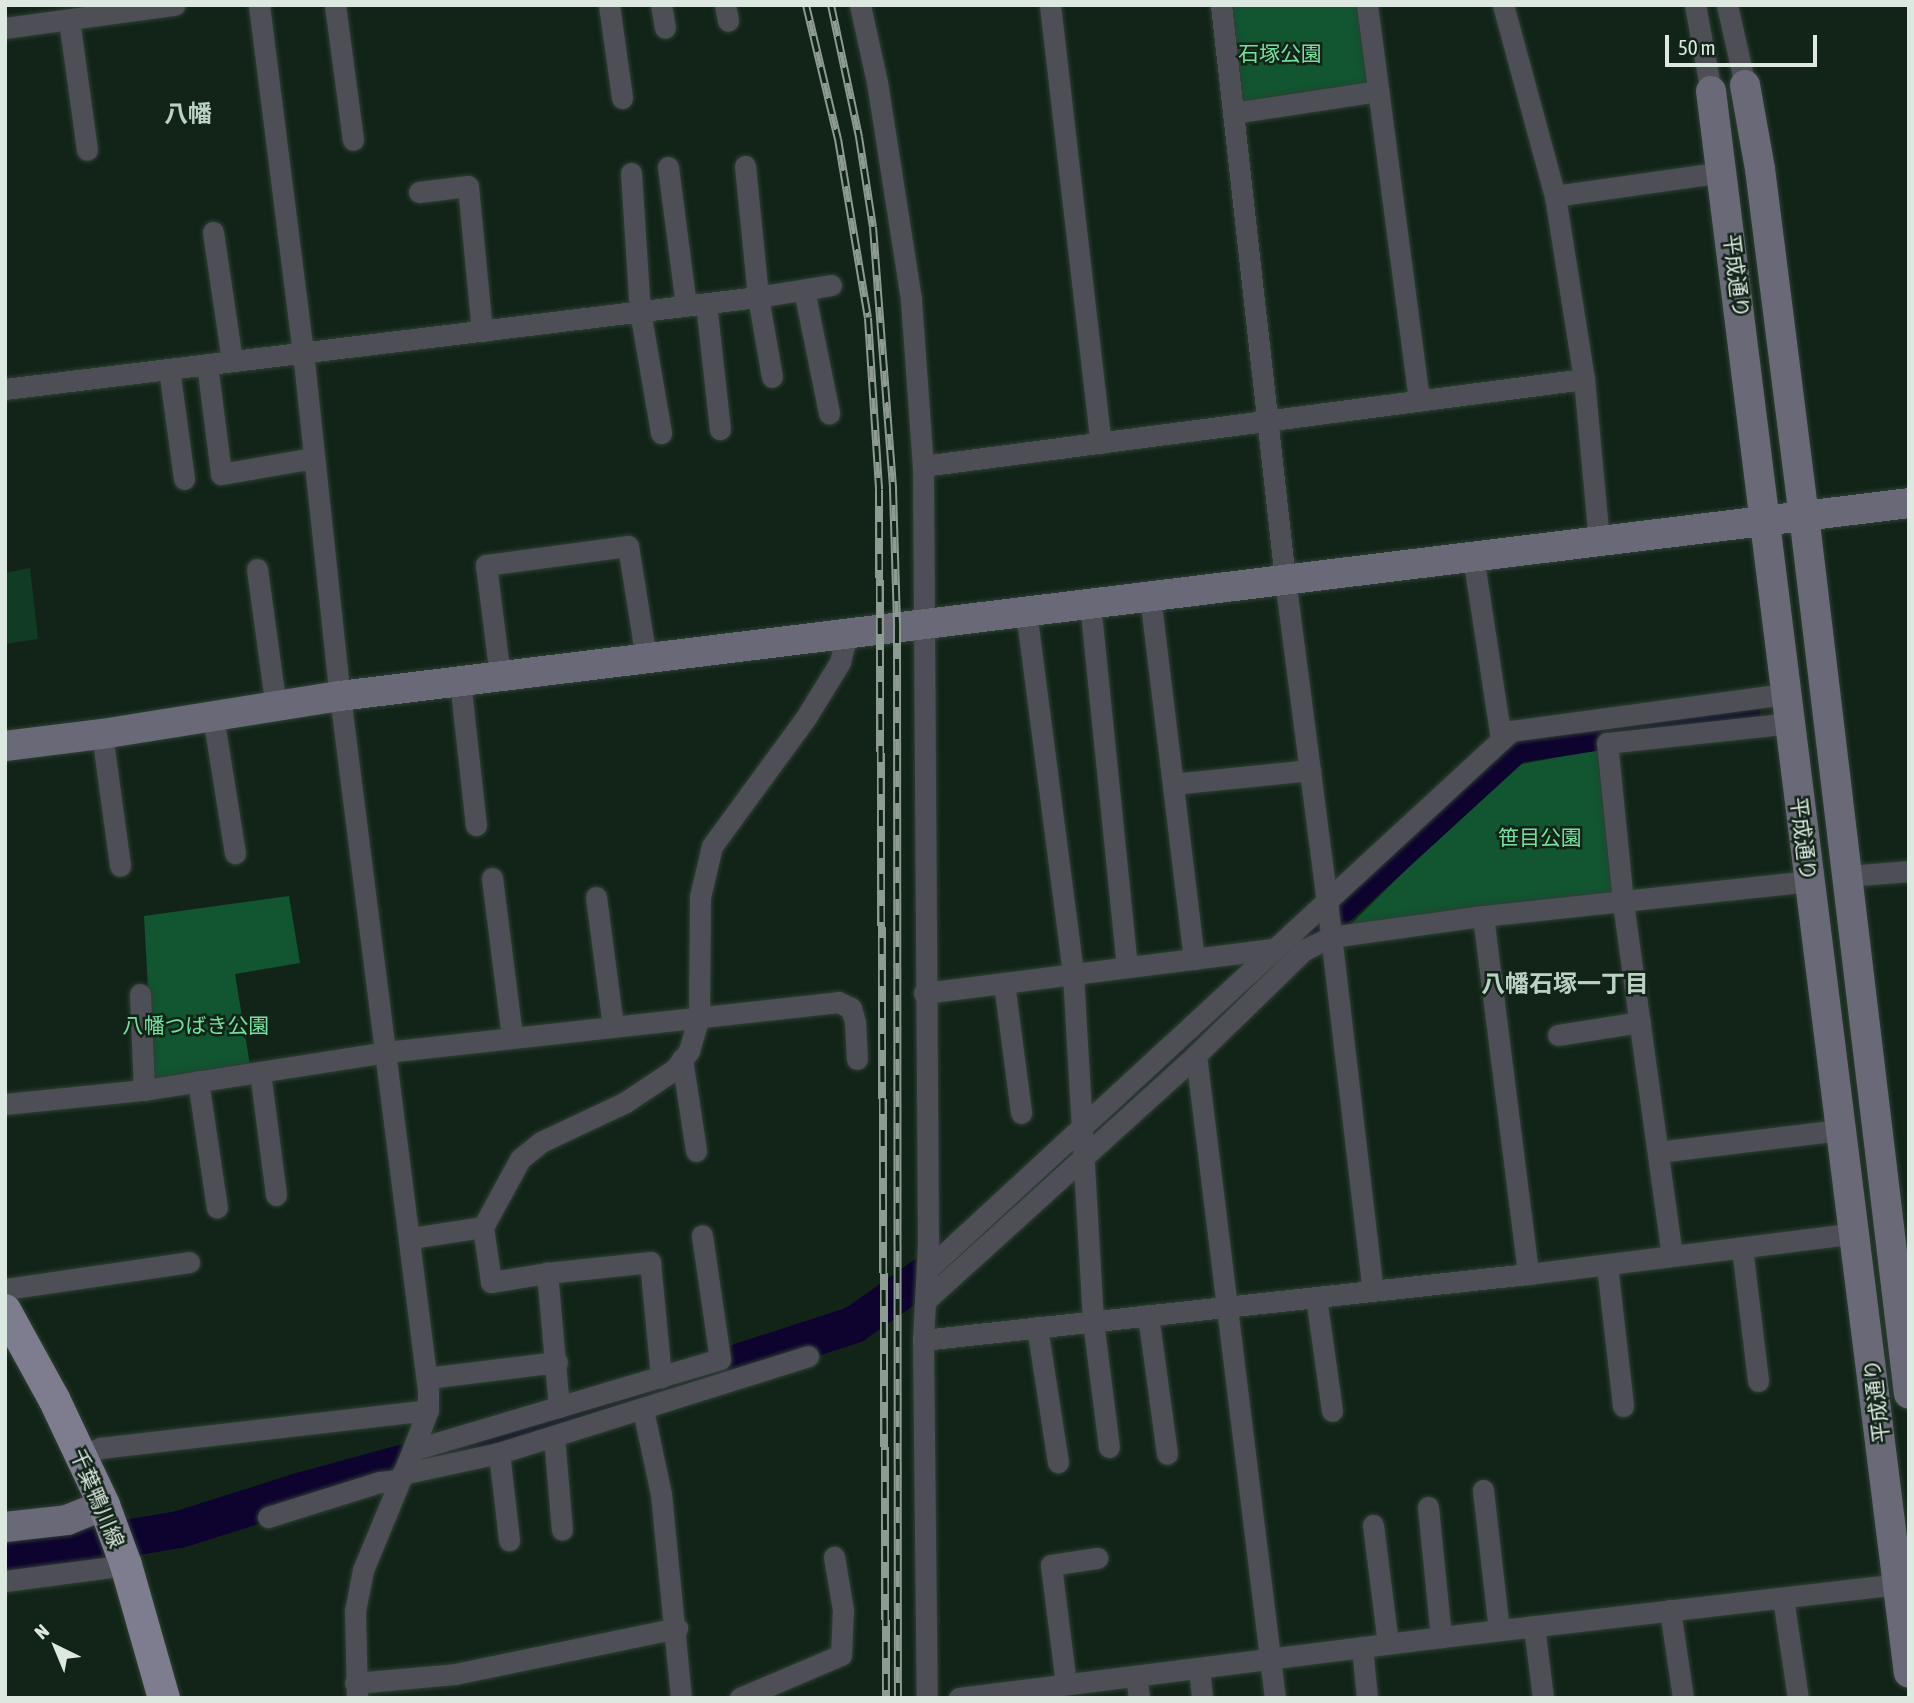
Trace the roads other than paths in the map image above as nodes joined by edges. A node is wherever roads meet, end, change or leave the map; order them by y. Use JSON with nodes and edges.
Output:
{"nodes":[{"id":1,"x":174,"y":5,"type":"edge"},
{"id":2,"x":259,"y":5,"type":"edge"},
{"id":3,"x":335,"y":5,"type":"edge"},
{"id":4,"x":609,"y":5,"type":"edge"},
{"id":5,"x":661,"y":5,"type":"edge"},
{"id":6,"x":860,"y":5,"type":"edge"},
{"id":7,"x":1050,"y":5,"type":"edge"},
{"id":8,"x":1221,"y":5,"type":"edge"},
{"id":9,"x":1367,"y":5,"type":"edge"},
{"id":10,"x":1503,"y":5,"type":"edge"},
{"id":11,"x":1695,"y":5,"type":"edge"},
{"id":12,"x":1727,"y":5,"type":"edge"},
{"id":13,"x":127,"y":8,"type":"edge"},
{"id":14,"x":69,"y":20,"type":"junction"},
{"id":15,"x":5,"y":28,"type":"edge"},
{"id":16,"x":665,"y":28,"type":"dead end"},
{"id":17,"x":1745,"y":85,"type":"joint"},
{"id":18,"x":1378,"y":91,"type":"junction"},
{"id":19,"x":1711,"y":91,"type":"joint"},
{"id":20,"x":622,"y":98,"type":"dead end"},
{"id":21,"x":1233,"y":113,"type":"junction"},
{"id":22,"x":353,"y":140,"type":"dead end"},
{"id":23,"x":87,"y":150,"type":"dead end"},
{"id":24,"x":745,"y":166,"type":"dead end"},
{"id":25,"x":668,"y":167,"type":"dead end"},
{"id":26,"x":1724,"y":172,"type":"junction"},
{"id":27,"x":631,"y":173,"type":"dead end"},
{"id":28,"x":419,"y":192,"type":"dead end"},
{"id":29,"x":1555,"y":196,"type":"junction"},
{"id":30,"x":213,"y":232,"type":"dead end"},
{"id":31,"x":831,"y":285,"type":"dead end"},
{"id":32,"x":804,"y":290,"type":"junction"},
{"id":33,"x":758,"y":297,"type":"junction"},
{"id":34,"x":696,"y":304,"type":"junction"},
{"id":35,"x":640,"y":311,"type":"junction"},
{"id":36,"x":482,"y":331,"type":"junction"},
{"id":37,"x":303,"y":352,"type":"junction"},
{"id":38,"x":232,"y":361,"type":"junction"},
{"id":39,"x":207,"y":364,"type":"junction"},
{"id":40,"x":169,"y":369,"type":"junction"},
{"id":41,"x":772,"y":377,"type":"dead end"},
{"id":42,"x":1584,"y":379,"type":"junction"},
{"id":43,"x":5,"y":389,"type":"edge"},
{"id":44,"x":1419,"y":401,"type":"junction"},
{"id":45,"x":829,"y":413,"type":"dead end"},
{"id":46,"x":1270,"y":421,"type":"junction"},
{"id":47,"x":720,"y":429,"type":"dead end"},
{"id":48,"x":661,"y":433,"type":"dead end"},
{"id":49,"x":1101,"y":443,"type":"junction"},
{"id":50,"x":314,"y":458,"type":"junction"},
{"id":51,"x":923,"y":467,"type":"junction"},
{"id":52,"x":184,"y":479,"type":"dead end"},
{"id":53,"x":1909,"y":503,"type":"edge"},
{"id":54,"x":1804,"y":515,"type":"junction"},
{"id":55,"x":1767,"y":520,"type":"junction"},
{"id":56,"x":1599,"y":541,"type":"junction"},
{"id":57,"x":1473,"y":556,"type":"junction"},
{"id":58,"x":257,"y":569,"type":"dead end"},
{"id":59,"x":1285,"y":579,"type":"junction"},
{"id":60,"x":1150,"y":596,"type":"junction"},
{"id":61,"x":1090,"y":603,"type":"junction"},
{"id":62,"x":1026,"y":611,"type":"junction"},
{"id":63,"x":922,"y":624,"type":"junction"},
{"id":64,"x":847,"y":633,"type":"junction"},
{"id":65,"x":646,"y":658,"type":"junction"},
{"id":66,"x":500,"y":676,"type":"junction"},
{"id":67,"x":460,"y":681,"type":"junction"},
{"id":68,"x":340,"y":696,"type":"junction"},
{"id":69,"x":276,"y":706,"type":"junction"},
{"id":70,"x":1788,"y":708,"type":"junction"},
{"id":71,"x":213,"y":716,"type":"junction"},
{"id":72,"x":102,"y":734,"type":"junction"},
{"id":73,"x":1501,"y":739,"type":"junction"},
{"id":74,"x":5,"y":746,"type":"edge"},
{"id":75,"x":1310,"y":770,"type":"junction"},
{"id":76,"x":1173,"y":784,"type":"junction"},
{"id":77,"x":476,"y":825,"type":"dead end"},
{"id":78,"x":235,"y":853,"type":"dead end"},
{"id":79,"x":120,"y":866,"type":"dead end"},
{"id":80,"x":1909,"y":871,"type":"edge"},
{"id":81,"x":1847,"y":876,"type":"junction"},
{"id":82,"x":492,"y":878,"type":"dead end"},
{"id":83,"x":1809,"y":881,"type":"junction"},
{"id":84,"x":596,"y":897,"type":"dead end"},
{"id":85,"x":1327,"y":901,"type":"junction"},
{"id":86,"x":1623,"y":902,"type":"junction"},
{"id":87,"x":1483,"y":916,"type":"junction"},
{"id":88,"x":1331,"y":937,"type":"junction"},
{"id":89,"x":1272,"y":949,"type":"junction"},
{"id":90,"x":1194,"y":959,"type":"junction"},
{"id":91,"x":1127,"y":967,"type":"junction"},
{"id":92,"x":1073,"y":974,"type":"junction"},
{"id":93,"x":1004,"y":983,"type":"junction"},
{"id":94,"x":925,"y":993,"type":"junction"},
{"id":95,"x":140,"y":994,"type":"dead end"},
{"id":96,"x":699,"y":1016,"type":"junction"},
{"id":97,"x":1640,"y":1022,"type":"junction"},
{"id":98,"x":614,"y":1026,"type":"junction"},
{"id":99,"x":1558,"y":1035,"type":"dead end"},
{"id":100,"x":512,"y":1037,"type":"junction"},
{"id":101,"x":386,"y":1052,"type":"junction"},
{"id":102,"x":1196,"y":1055,"type":"junction"},
{"id":103,"x":682,"y":1059,"type":"junction"},
{"id":104,"x":857,"y":1059,"type":"dead end"},
{"id":105,"x":260,"y":1072,"type":"junction"},
{"id":106,"x":198,"y":1081,"type":"junction"},
{"id":107,"x":144,"y":1090,"type":"junction"},
{"id":108,"x":5,"y":1104,"type":"edge"},
{"id":109,"x":1021,"y":1113,"type":"dead end"},
{"id":110,"x":1083,"y":1124,"type":"junction"},
{"id":111,"x":1840,"y":1130,"type":"junction"},
{"id":112,"x":696,"y":1150,"type":"dead end"},
{"id":113,"x":1658,"y":1152,"type":"junction"},
{"id":114,"x":1084,"y":1158,"type":"junction"},
{"id":115,"x":276,"y":1195,"type":"dead end"},
{"id":116,"x":217,"y":1208,"type":"dead end"},
{"id":117,"x":483,"y":1227,"type":"junction"},
{"id":118,"x":1899,"y":1231,"type":"edge"},
{"id":119,"x":1856,"y":1233,"type":"junction"},
{"id":120,"x":702,"y":1235,"type":"dead end"},
{"id":121,"x":411,"y":1238,"type":"junction"},
{"id":122,"x":1742,"y":1248,"type":"junction"},
{"id":123,"x":1672,"y":1256,"type":"junction"},
{"id":124,"x":189,"y":1262,"type":"dead end"},
{"id":125,"x":1606,"y":1265,"type":"junction"},
{"id":126,"x":927,"y":1270,"type":"junction"},
{"id":127,"x":547,"y":1273,"type":"junction"},
{"id":128,"x":1528,"y":1274,"type":"junction"},
{"id":129,"x":5,"y":1289,"type":"edge"},
{"id":130,"x":1373,"y":1290,"type":"junction"},
{"id":131,"x":1316,"y":1297,"type":"junction"},
{"id":132,"x":925,"y":1301,"type":"junction"},
{"id":133,"x":1229,"y":1307,"type":"junction"},
{"id":134,"x":5,"y":1310,"type":"edge"},
{"id":135,"x":1148,"y":1315,"type":"junction"},
{"id":136,"x":1093,"y":1321,"type":"junction"},
{"id":137,"x":1037,"y":1327,"type":"junction"},
{"id":138,"x":923,"y":1340,"type":"junction"},
{"id":139,"x":808,"y":1356,"type":"dead end"},
{"id":140,"x":557,"y":1362,"type":"junction"},
{"id":141,"x":660,"y":1377,"type":"junction"},
{"id":142,"x":427,"y":1378,"type":"junction"},
{"id":143,"x":1758,"y":1381,"type":"dead end"},
{"id":144,"x":1909,"y":1394,"type":"edge"},
{"id":145,"x":1622,"y":1406,"type":"dead end"},
{"id":146,"x":559,"y":1407,"type":"junction"},
{"id":147,"x":428,"y":1410,"type":"junction"},
{"id":148,"x":643,"y":1410,"type":"junction"},
{"id":149,"x":1332,"y":1411,"type":"dead end"},
{"id":150,"x":554,"y":1437,"type":"junction"},
{"id":151,"x":1109,"y":1447,"type":"dead end"},
{"id":152,"x":412,"y":1452,"type":"junction"},
{"id":153,"x":499,"y":1453,"type":"junction"},
{"id":154,"x":1167,"y":1454,"type":"dead end"},
{"id":155,"x":82,"y":1456,"type":"junction"},
{"id":156,"x":1058,"y":1462,"type":"dead end"},
{"id":157,"x":401,"y":1477,"type":"junction"},
{"id":158,"x":1483,"y":1490,"type":"dead end"},
{"id":159,"x":104,"y":1505,"type":"junction"},
{"id":160,"x":1428,"y":1507,"type":"dead end"},
{"id":161,"x":268,"y":1517,"type":"dead end"},
{"id":162,"x":1373,"y":1525,"type":"dead end"},
{"id":163,"x":5,"y":1527,"type":"edge"},
{"id":164,"x":562,"y":1530,"type":"dead end"},
{"id":165,"x":509,"y":1540,"type":"dead end"},
{"id":166,"x":121,"y":1551,"type":"junction"},
{"id":167,"x":834,"y":1557,"type":"dead end"},
{"id":168,"x":1097,"y":1558,"type":"dead end"},
{"id":169,"x":5,"y":1581,"type":"edge"},
{"id":170,"x":1903,"y":1584,"type":"edge"},
{"id":171,"x":1783,"y":1598,"type":"junction"},
{"id":172,"x":1670,"y":1610,"type":"junction"},
{"id":173,"x":1534,"y":1626,"type":"junction"},
{"id":174,"x":677,"y":1628,"type":"junction"},
{"id":175,"x":1499,"y":1630,"type":"junction"},
{"id":176,"x":1441,"y":1637,"type":"junction"},
{"id":177,"x":1388,"y":1643,"type":"junction"},
{"id":178,"x":1362,"y":1647,"type":"junction"},
{"id":179,"x":1270,"y":1659,"type":"junction"},
{"id":180,"x":1199,"y":1668,"type":"junction"},
{"id":181,"x":1909,"y":1674,"type":"edge"},
{"id":182,"x":1136,"y":1676,"type":"junction"},
{"id":183,"x":1066,"y":1684,"type":"junction"},
{"id":184,"x":356,"y":1690,"type":"edge"},
{"id":185,"x":164,"y":1698,"type":"edge"},
{"id":186,"x":681,"y":1698,"type":"edge"},
{"id":187,"x":740,"y":1698,"type":"edge"},
{"id":188,"x":927,"y":1698,"type":"edge"},
{"id":189,"x":958,"y":1698,"type":"edge"},
{"id":190,"x":1139,"y":1698,"type":"edge"},
{"id":191,"x":1202,"y":1698,"type":"edge"},
{"id":192,"x":1275,"y":1698,"type":"edge"},
{"id":193,"x":1367,"y":1698,"type":"edge"},
{"id":194,"x":1543,"y":1698,"type":"edge"},
{"id":195,"x":1683,"y":1698,"type":"edge"},
{"id":196,"x":1798,"y":1698,"type":"edge"}],
"edges":[{"from":1,"to":13,"type":"street"},
{"from":2,"to":37,"type":"street"},
{"from":3,"to":22,"type":"street"},
{"from":4,"to":20,"type":"street"},
{"from":5,"to":16,"type":"street"},
{"from":6,"to":51,"type":"street"},
{"from":7,"to":49,"type":"street"},
{"from":8,"to":21,"type":"street"},
{"from":9,"to":18,"type":"street"},
{"from":10,"to":29,"type":"street"},
{"from":11,"to":19,"type":"street","name":"平成通り"},
{"from":12,"to":17,"type":"street","name":"平成通り"},
{"from":13,"to":14,"type":"street"},
{"from":14,"to":15,"type":"street"},
{"from":14,"to":23,"type":"street"},
{"from":17,"to":54,"type":"street","name":"平成通り"},
{"from":18,"to":21,"type":"street"},
{"from":18,"to":44,"type":"street"},
{"from":19,"to":26,"type":"street","name":"平成通り"},
{"from":21,"to":46,"type":"street"},
{"from":24,"to":33,"type":"street"},
{"from":25,"to":34,"type":"street"},
{"from":26,"to":29,"type":"street"},
{"from":26,"to":55,"type":"street","name":"平成通り"},
{"from":27,"to":35,"type":"street"},
{"from":28,"to":36,"type":"street"},
{"from":29,"to":42,"type":"street"},
{"from":30,"to":38,"type":"street"},
{"from":31,"to":32,"type":"street"},
{"from":32,"to":33,"type":"street"},
{"from":32,"to":45,"type":"street"},
{"from":33,"to":34,"type":"street"},
{"from":33,"to":41,"type":"street"},
{"from":34,"to":35,"type":"street"},
{"from":34,"to":47,"type":"street"},
{"from":35,"to":36,"type":"street"},
{"from":35,"to":48,"type":"street"},
{"from":36,"to":37,"type":"street"},
{"from":37,"to":38,"type":"street"},
{"from":37,"to":50,"type":"street"},
{"from":38,"to":39,"type":"street"},
{"from":39,"to":40,"type":"street"},
{"from":39,"to":50,"type":"street"},
{"from":40,"to":43,"type":"street"},
{"from":40,"to":52,"type":"street"},
{"from":42,"to":44,"type":"street"},
{"from":42,"to":56,"type":"street"},
{"from":44,"to":46,"type":"street"},
{"from":46,"to":49,"type":"street"},
{"from":46,"to":59,"type":"street"},
{"from":49,"to":51,"type":"street"},
{"from":50,"to":68,"type":"street"},
{"from":51,"to":63,"type":"street"},
{"from":53,"to":54,"type":"street"},
{"from":54,"to":55,"type":"street"},
{"from":54,"to":81,"type":"street","name":"平成通り"},
{"from":55,"to":56,"type":"street"},
{"from":55,"to":70,"type":"street","name":"平成通り"},
{"from":56,"to":57,"type":"street"},
{"from":57,"to":59,"type":"street"},
{"from":57,"to":73,"type":"street"},
{"from":58,"to":69,"type":"street"},
{"from":59,"to":60,"type":"street"},
{"from":59,"to":75,"type":"street"},
{"from":60,"to":61,"type":"street"},
{"from":60,"to":76,"type":"street"},
{"from":61,"to":62,"type":"street"},
{"from":61,"to":91,"type":"street"},
{"from":62,"to":63,"type":"street"},
{"from":62,"to":92,"type":"street"},
{"from":63,"to":64,"type":"street"},
{"from":63,"to":94,"type":"street"},
{"from":64,"to":65,"type":"street"},
{"from":64,"to":96,"type":"street"},
{"from":65,"to":66,"type":"street"},
{"from":65,"to":66,"type":"street"},
{"from":66,"to":67,"type":"street"},
{"from":67,"to":68,"type":"street"},
{"from":67,"to":77,"type":"street"},
{"from":68,"to":69,"type":"street"},
{"from":68,"to":101,"type":"street"},
{"from":69,"to":71,"type":"street"},
{"from":70,"to":73,"type":"street"},
{"from":70,"to":83,"type":"street","name":"平成通り"},
{"from":70,"to":86,"type":"street"},
{"from":71,"to":72,"type":"street"},
{"from":71,"to":78,"type":"street"},
{"from":72,"to":74,"type":"street"},
{"from":72,"to":79,"type":"street"},
{"from":73,"to":85,"type":"street"},
{"from":75,"to":76,"type":"street"},
{"from":75,"to":85,"type":"street"},
{"from":76,"to":90,"type":"street"},
{"from":80,"to":81,"type":"street"},
{"from":81,"to":118,"type":"street","name":"平成通り"},
{"from":82,"to":100,"type":"street"},
{"from":83,"to":86,"type":"street"},
{"from":83,"to":111,"type":"street","name":"平成通り"},
{"from":84,"to":98,"type":"street"},
{"from":85,"to":88,"type":"street"},
{"from":85,"to":89,"type":"street"},
{"from":86,"to":87,"type":"street"},
{"from":86,"to":97,"type":"street"},
{"from":87,"to":88,"type":"street"},
{"from":87,"to":128,"type":"street"},
{"from":88,"to":102,"type":"street"},
{"from":88,"to":130,"type":"street"},
{"from":89,"to":90,"type":"street"},
{"from":89,"to":110,"type":"street"},
{"from":90,"to":91,"type":"street"},
{"from":91,"to":92,"type":"street"},
{"from":92,"to":93,"type":"street"},
{"from":92,"to":110,"type":"street"},
{"from":93,"to":94,"type":"street"},
{"from":93,"to":109,"type":"street"},
{"from":94,"to":126,"type":"street"},
{"from":95,"to":107,"type":"street"},
{"from":96,"to":98,"type":"street"},
{"from":96,"to":103,"type":"street"},
{"from":96,"to":104,"type":"street"},
{"from":97,"to":99,"type":"street"},
{"from":97,"to":113,"type":"street"},
{"from":98,"to":100,"type":"street"},
{"from":100,"to":101,"type":"street"},
{"from":101,"to":105,"type":"street"},
{"from":101,"to":121,"type":"street"},
{"from":102,"to":114,"type":"street"},
{"from":102,"to":133,"type":"street"},
{"from":103,"to":112,"type":"street"},
{"from":103,"to":117,"type":"street"},
{"from":105,"to":106,"type":"street"},
{"from":105,"to":115,"type":"street"},
{"from":106,"to":107,"type":"street"},
{"from":106,"to":116,"type":"street"},
{"from":107,"to":108,"type":"street"},
{"from":110,"to":114,"type":"street"},
{"from":110,"to":126,"type":"street"},
{"from":111,"to":113,"type":"street"},
{"from":111,"to":119,"type":"street","name":"平成通り"},
{"from":113,"to":123,"type":"street"},
{"from":114,"to":132,"type":"street"},
{"from":114,"to":136,"type":"street"},
{"from":117,"to":121,"type":"street"},
{"from":117,"to":127,"type":"street"},
{"from":118,"to":119,"type":"street"},
{"from":118,"to":144,"type":"street","name":"平成通り"},
{"from":119,"to":122,"type":"street"},
{"from":119,"to":170,"type":"street","name":"平成通り"},
{"from":120,"to":141,"type":"street"},
{"from":121,"to":142,"type":"street"},
{"from":122,"to":123,"type":"street"},
{"from":122,"to":143,"type":"street"},
{"from":123,"to":125,"type":"street"},
{"from":124,"to":129,"type":"street"},
{"from":125,"to":128,"type":"street"},
{"from":125,"to":145,"type":"street"},
{"from":126,"to":132,"type":"street"},
{"from":127,"to":140,"type":"street"},
{"from":127,"to":141,"type":"street"},
{"from":128,"to":130,"type":"street"},
{"from":130,"to":131,"type":"street"},
{"from":131,"to":133,"type":"street"},
{"from":131,"to":149,"type":"street"},
{"from":132,"to":138,"type":"street"},
{"from":133,"to":135,"type":"street"},
{"from":133,"to":179,"type":"street"},
{"from":134,"to":155,"type":"main road","name":"千葉鴨川線"},
{"from":135,"to":136,"type":"street"},
{"from":135,"to":154,"type":"street"},
{"from":136,"to":137,"type":"street"},
{"from":136,"to":151,"type":"street"},
{"from":137,"to":138,"type":"street"},
{"from":137,"to":156,"type":"street"},
{"from":138,"to":188,"type":"street"},
{"from":139,"to":148,"type":"street"},
{"from":140,"to":142,"type":"street"},
{"from":140,"to":146,"type":"street"},
{"from":141,"to":146,"type":"street"},
{"from":142,"to":147,"type":"street"},
{"from":146,"to":152,"type":"street"},
{"from":147,"to":152,"type":"street"},
{"from":147,"to":155,"type":"street"},
{"from":148,"to":150,"type":"street"},
{"from":148,"to":174,"type":"street"},
{"from":150,"to":153,"type":"street"},
{"from":150,"to":164,"type":"street"},
{"from":152,"to":157,"type":"street"},
{"from":153,"to":157,"type":"street"},
{"from":153,"to":165,"type":"street"},
{"from":155,"to":159,"type":"main road","name":"千葉鴨川線"},
{"from":157,"to":161,"type":"street"},
{"from":157,"to":184,"type":"street"},
{"from":158,"to":175,"type":"street"},
{"from":159,"to":163,"type":"street"},
{"from":159,"to":166,"type":"main road","name":"千葉鴨川線"},
{"from":160,"to":176,"type":"street"},
{"from":162,"to":177,"type":"street"},
{"from":166,"to":169,"type":"street"},
{"from":166,"to":185,"type":"main road","name":"千葉鴨川線"},
{"from":167,"to":187,"type":"street"},
{"from":168,"to":183,"type":"street"},
{"from":170,"to":171,"type":"street"},
{"from":170,"to":181,"type":"street","name":"平成通り"},
{"from":171,"to":172,"type":"street"},
{"from":171,"to":196,"type":"street"},
{"from":172,"to":173,"type":"street"},
{"from":172,"to":195,"type":"street"},
{"from":173,"to":175,"type":"street"},
{"from":173,"to":194,"type":"street"},
{"from":174,"to":184,"type":"street"},
{"from":174,"to":186,"type":"street"},
{"from":175,"to":176,"type":"street"},
{"from":176,"to":177,"type":"street"},
{"from":177,"to":178,"type":"street"},
{"from":178,"to":179,"type":"street"},
{"from":178,"to":193,"type":"street"},
{"from":179,"to":180,"type":"street"},
{"from":179,"to":192,"type":"street"},
{"from":180,"to":182,"type":"street"},
{"from":180,"to":191,"type":"street"},
{"from":182,"to":183,"type":"street"},
{"from":182,"to":190,"type":"street"},
{"from":183,"to":189,"type":"street"}]}
